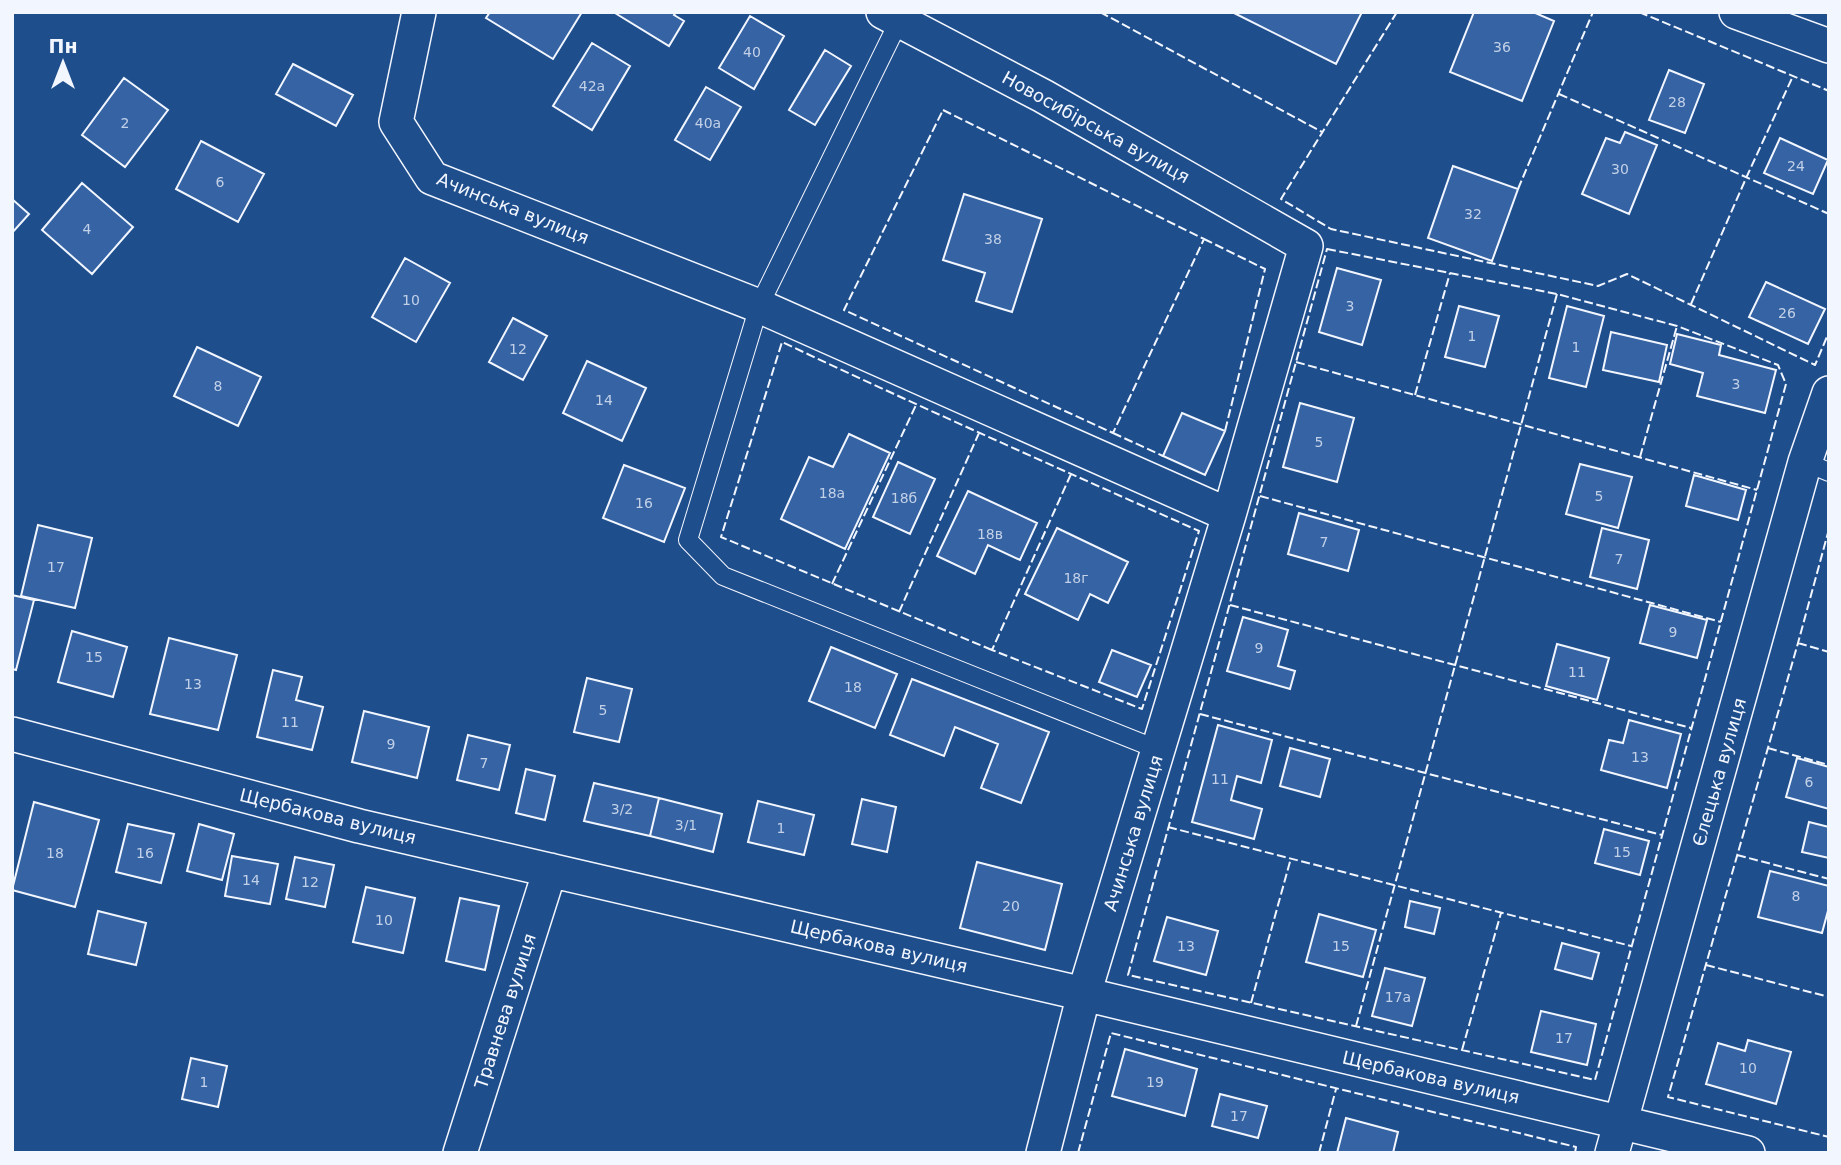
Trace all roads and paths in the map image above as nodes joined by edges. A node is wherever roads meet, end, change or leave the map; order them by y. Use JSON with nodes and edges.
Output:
{"nodes":[{"id":1,"x":419,"y":12,"type":"edge"},
{"id":2,"x":1736,"y":12,"type":"edge"},
{"id":3,"x":891,"y":17,"type":"edge"},
{"id":4,"x":1829,"y":46,"type":"edge"},
{"id":5,"x":1306,"y":246,"type":"joint"},
{"id":6,"x":759,"y":306,"type":"junction"},
{"id":7,"x":1829,"y":393,"type":"edge"},
{"id":8,"x":1817,"y":467,"type":"edge"},
{"id":9,"x":1229,"y":515,"type":"junction"},
{"id":10,"x":12,"y":734,"type":"edge"},
{"id":11,"x":1159,"y":750,"type":"junction"},
{"id":12,"x":550,"y":870,"type":"junction"},
{"id":13,"x":1084,"y":994,"type":"junction"},
{"id":14,"x":1616,"y":1138,"type":"edge"},
{"id":15,"x":460,"y":1153,"type":"edge"},
{"id":16,"x":1043,"y":1153,"type":"edge"},
{"id":17,"x":1748,"y":1153,"type":"edge"}],
"edges":[{"from":1,"to":6,"type":"street","name":"Ачинська вулиця"},
{"from":2,"to":4,"type":"street"},
{"from":3,"to":5,"type":"street","name":"Новосибірська вулиця"},
{"from":3,"to":6,"type":"lane"},
{"from":5,"to":9,"type":"street","name":"Ачинська вулиця"},
{"from":6,"to":9,"type":"street","name":"Ачинська вулиця"},
{"from":6,"to":11,"type":"lane"},
{"from":7,"to":8,"type":"street","name":"Єлецька вулиця"},
{"from":8,"to":14,"type":"street","name":"Єлецька вулиця"},
{"from":9,"to":11,"type":"street","name":"Ачинська вулиця"},
{"from":10,"to":12,"type":"street","name":"Щербакова вулиця"},
{"from":11,"to":13,"type":"street","name":"Ачинська вулиця"},
{"from":12,"to":13,"type":"street","name":"Щербакова вулиця"},
{"from":12,"to":15,"type":"street","name":"Травнева вулиця"},
{"from":13,"to":14,"type":"street","name":"Щербакова вулиця"},
{"from":13,"to":16,"type":"street","name":"Ачинська вулиця"},
{"from":14,"to":17,"type":"street","name":"Щербакова вулиця"}]}
